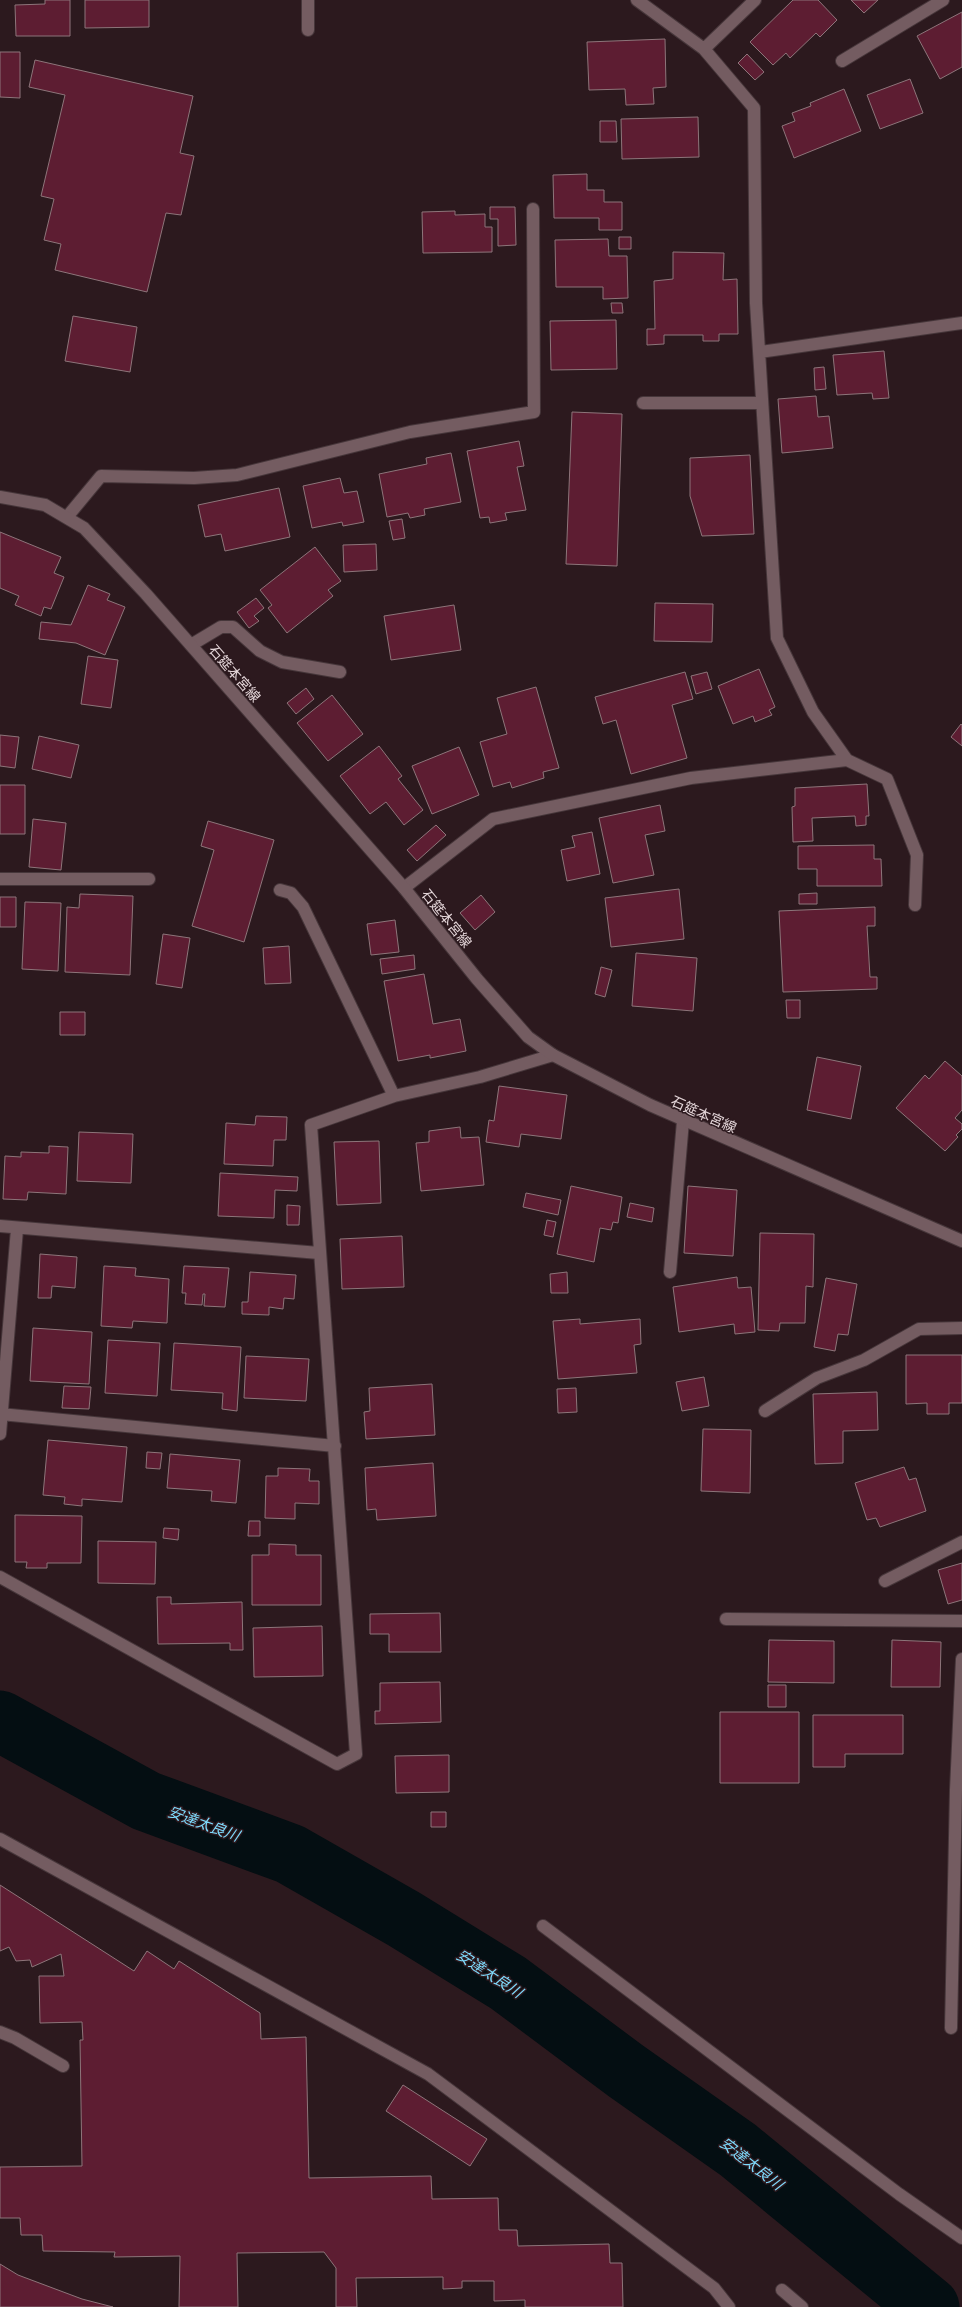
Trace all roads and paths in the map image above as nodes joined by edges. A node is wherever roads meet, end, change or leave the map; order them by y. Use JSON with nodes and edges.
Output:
{"nodes":[{"id":1,"x":308,"y":0,"type":"edge"},
{"id":2,"x":637,"y":0,"type":"edge"},
{"id":3,"x":755,"y":0,"type":"edge"},
{"id":4,"x":943,"y":0,"type":"edge"},
{"id":5,"x":308,"y":30,"type":"dead end"},
{"id":6,"x":704,"y":50,"type":"junction"},
{"id":7,"x":842,"y":61,"type":"dead end"},
{"id":8,"x":533,"y":209,"type":"dead end"},
{"id":9,"x":962,"y":323,"type":"edge"},
{"id":10,"x":760,"y":352,"type":"junction"},
{"id":11,"x":643,"y":403,"type":"dead end"},
{"id":12,"x":761,"y":403,"type":"junction"},
{"id":13,"x":0,"y":497,"type":"edge"},
{"id":14,"x":67,"y":517,"type":"junction"},
{"id":15,"x":191,"y":645,"type":"junction"},
{"id":16,"x":340,"y":672,"type":"dead end"},
{"id":17,"x":847,"y":760,"type":"junction"},
{"id":18,"x":0,"y":879,"type":"edge"},
{"id":19,"x":149,"y":880,"type":"dead end"},
{"id":20,"x":404,"y":888,"type":"junction"},
{"id":21,"x":280,"y":890,"type":"dead end"},
{"id":22,"x":915,"y":905,"type":"dead end"},
{"id":23,"x":553,"y":1055,"type":"junction"},
{"id":24,"x":394,"y":1096,"type":"junction"},
{"id":25,"x":683,"y":1121,"type":"junction"},
{"id":26,"x":0,"y":1226,"type":"edge"},
{"id":27,"x":17,"y":1229,"type":"junction"},
{"id":28,"x":962,"y":1241,"type":"edge"},
{"id":29,"x":319,"y":1253,"type":"junction"},
{"id":30,"x":670,"y":1272,"type":"dead end"},
{"id":31,"x":962,"y":1328,"type":"edge"},
{"id":32,"x":765,"y":1410,"type":"dead end"},
{"id":33,"x":1,"y":1414,"type":"edge"},
{"id":34,"x":0,"y":1434,"type":"edge"},
{"id":35,"x":335,"y":1446,"type":"junction"},
{"id":36,"x":962,"y":1542,"type":"edge"},
{"id":37,"x":0,"y":1577,"type":"edge"},
{"id":38,"x":885,"y":1581,"type":"dead end"},
{"id":39,"x":726,"y":1619,"type":"dead end"},
{"id":40,"x":962,"y":1621,"type":"edge"},
{"id":41,"x":962,"y":1659,"type":"edge"},
{"id":42,"x":0,"y":1839,"type":"edge"},
{"id":43,"x":543,"y":1926,"type":"dead end"},
{"id":44,"x":951,"y":2028,"type":"dead end"},
{"id":45,"x":0,"y":2032,"type":"edge"},
{"id":46,"x":63,"y":2066,"type":"dead end"},
{"id":47,"x":962,"y":2238,"type":"edge"},
{"id":48,"x":782,"y":2290,"type":"dead end"},
{"id":49,"x":729,"y":2307,"type":"edge"},
{"id":50,"x":802,"y":2307,"type":"edge"}],
"edges":[{"from":1,"to":5,"type":"street"},
{"from":2,"to":6,"type":"street"},
{"from":3,"to":6,"type":"street"},
{"from":4,"to":7,"type":"street"},
{"from":6,"to":10,"type":"street"},
{"from":8,"to":14,"type":"street"},
{"from":9,"to":10,"type":"street"},
{"from":10,"to":12,"type":"street"},
{"from":11,"to":12,"type":"street"},
{"from":12,"to":17,"type":"street"},
{"from":13,"to":14,"type":"street","name":"石筵本宮線"},
{"from":14,"to":15,"type":"street","name":"石筵本宮線"},
{"from":15,"to":16,"type":"street"},
{"from":15,"to":20,"type":"street","name":"石筵本宮線"},
{"from":17,"to":20,"type":"street"},
{"from":17,"to":22,"type":"street"},
{"from":18,"to":19,"type":"street"},
{"from":20,"to":23,"type":"street","name":"石筵本宮線"},
{"from":21,"to":24,"type":"street"},
{"from":23,"to":24,"type":"street"},
{"from":23,"to":25,"type":"street","name":"石筵本宮線"},
{"from":24,"to":29,"type":"street"},
{"from":25,"to":28,"type":"street","name":"石筵本宮線"},
{"from":25,"to":30,"type":"street"},
{"from":26,"to":27,"type":"street"},
{"from":27,"to":29,"type":"street"},
{"from":27,"to":33,"type":"street"},
{"from":29,"to":35,"type":"street"},
{"from":31,"to":32,"type":"street"},
{"from":33,"to":34,"type":"street"},
{"from":33,"to":35,"type":"street"},
{"from":35,"to":37,"type":"street"},
{"from":36,"to":38,"type":"street"},
{"from":39,"to":40,"type":"street"},
{"from":41,"to":44,"type":"street"},
{"from":42,"to":49,"type":"street"},
{"from":43,"to":47,"type":"street"},
{"from":45,"to":46,"type":"street"},
{"from":48,"to":50,"type":"street"}]}
